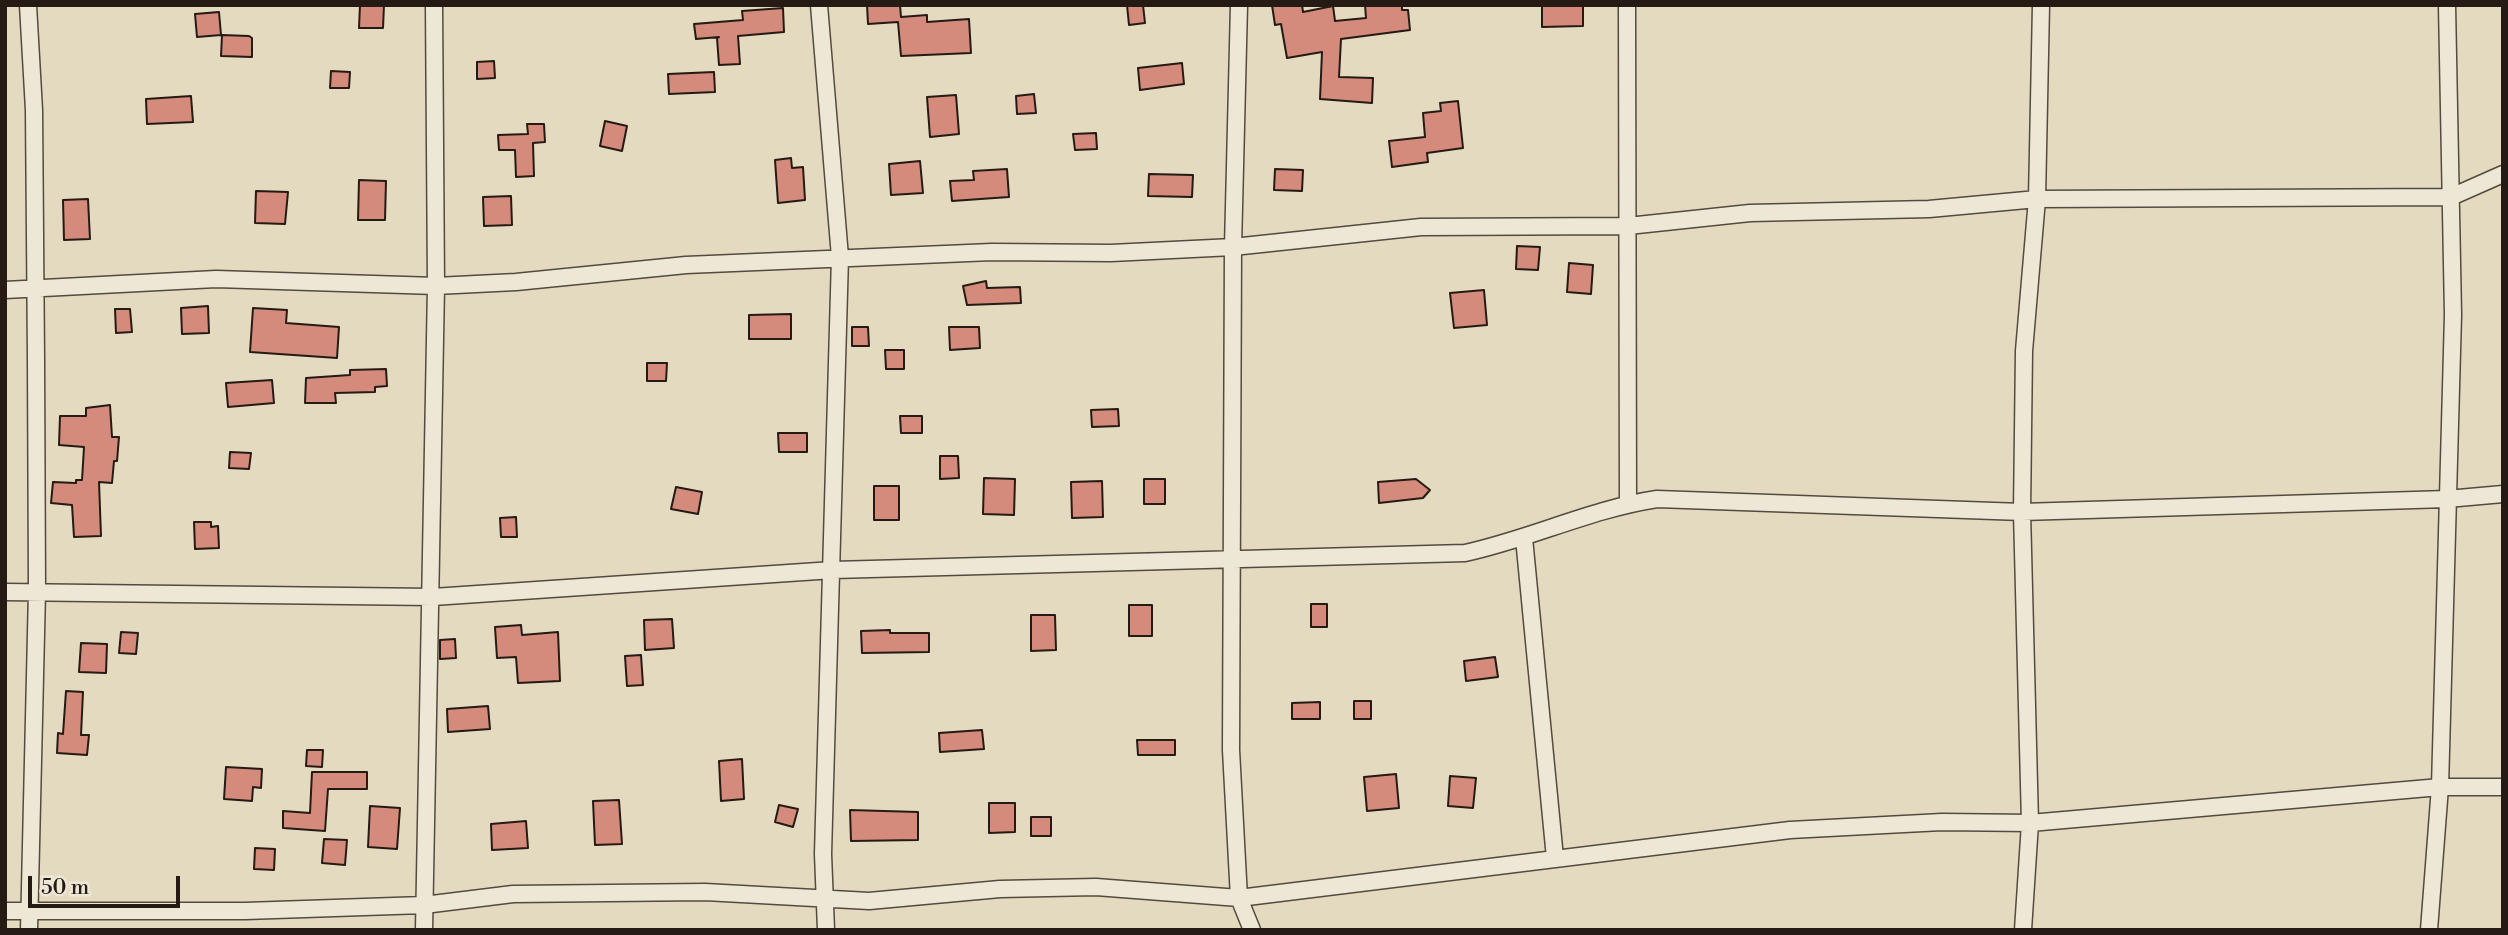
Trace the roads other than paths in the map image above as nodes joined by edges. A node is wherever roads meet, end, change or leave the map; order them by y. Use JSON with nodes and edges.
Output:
{"nodes":[{"id":1,"x":28,"y":5,"type":"edge"},
{"id":2,"x":435,"y":5,"type":"edge"},
{"id":3,"x":819,"y":5,"type":"edge"},
{"id":4,"x":1239,"y":5,"type":"edge"},
{"id":5,"x":1627,"y":5,"type":"edge"},
{"id":6,"x":2041,"y":5,"type":"edge"},
{"id":7,"x":2446,"y":5,"type":"edge"},
{"id":8,"x":2503,"y":174,"type":"edge"},
{"id":9,"x":2451,"y":197,"type":"junction"},
{"id":10,"x":2037,"y":199,"type":"junction"},
{"id":11,"x":1629,"y":226,"type":"junction"},
{"id":12,"x":1234,"y":247,"type":"junction"},
{"id":13,"x":840,"y":257,"type":"junction"},
{"id":14,"x":436,"y":286,"type":"junction"},
{"id":15,"x":35,"y":288,"type":"junction"},
{"id":16,"x":5,"y":290,"type":"edge"},
{"id":17,"x":2503,"y":494,"type":"edge"},
{"id":18,"x":2447,"y":499,"type":"junction"},
{"id":19,"x":1628,"y":504,"type":"junction"},
{"id":20,"x":2022,"y":512,"type":"junction"},
{"id":21,"x":1524,"y":538,"type":"junction"},
{"id":22,"x":1233,"y":558,"type":"junction"},
{"id":23,"x":833,"y":570,"type":"junction"},
{"id":24,"x":37,"y":591,"type":"junction"},
{"id":25,"x":5,"y":592,"type":"edge"},
{"id":26,"x":433,"y":597,"type":"junction"},
{"id":27,"x":2440,"y":787,"type":"junction"},
{"id":28,"x":2503,"y":787,"type":"edge"},
{"id":29,"x":2030,"y":822,"type":"junction"},
{"id":30,"x":1555,"y":859,"type":"junction"},
{"id":31,"x":1239,"y":898,"type":"junction"},
{"id":32,"x":825,"y":900,"type":"junction"},
{"id":33,"x":424,"y":905,"type":"junction"},
{"id":34,"x":5,"y":911,"type":"edge"},
{"id":35,"x":30,"y":911,"type":"junction"},
{"id":36,"x":29,"y":930,"type":"edge"},
{"id":37,"x":424,"y":930,"type":"edge"},
{"id":38,"x":826,"y":930,"type":"edge"},
{"id":39,"x":1252,"y":930,"type":"edge"},
{"id":40,"x":2023,"y":930,"type":"edge"},
{"id":41,"x":2429,"y":930,"type":"edge"}],
"edges":[{"from":1,"to":15,"type":"street"},
{"from":2,"to":14,"type":"street"},
{"from":3,"to":13,"type":"street"},
{"from":4,"to":12,"type":"street"},
{"from":5,"to":11,"type":"street"},
{"from":6,"to":10,"type":"street"},
{"from":7,"to":9,"type":"street"},
{"from":8,"to":9,"type":"street"},
{"from":9,"to":10,"type":"street"},
{"from":9,"to":18,"type":"street"},
{"from":10,"to":11,"type":"street"},
{"from":10,"to":20,"type":"street"},
{"from":11,"to":12,"type":"street"},
{"from":11,"to":19,"type":"street"},
{"from":12,"to":13,"type":"street"},
{"from":12,"to":22,"type":"street"},
{"from":13,"to":14,"type":"street"},
{"from":13,"to":23,"type":"street"},
{"from":14,"to":15,"type":"street"},
{"from":14,"to":26,"type":"street"},
{"from":15,"to":16,"type":"street"},
{"from":15,"to":24,"type":"street"},
{"from":17,"to":18,"type":"street"},
{"from":18,"to":20,"type":"street"},
{"from":18,"to":27,"type":"street"},
{"from":19,"to":20,"type":"street"},
{"from":19,"to":21,"type":"street"},
{"from":20,"to":29,"type":"street"},
{"from":21,"to":22,"type":"street"},
{"from":21,"to":30,"type":"street"},
{"from":22,"to":23,"type":"street"},
{"from":22,"to":31,"type":"street"},
{"from":23,"to":26,"type":"street"},
{"from":23,"to":32,"type":"street"},
{"from":24,"to":25,"type":"street"},
{"from":24,"to":26,"type":"street"},
{"from":24,"to":35,"type":"street"},
{"from":26,"to":33,"type":"street"},
{"from":27,"to":28,"type":"street"},
{"from":27,"to":29,"type":"street"},
{"from":27,"to":41,"type":"street"},
{"from":29,"to":30,"type":"street"},
{"from":29,"to":40,"type":"street"},
{"from":30,"to":31,"type":"street"},
{"from":31,"to":32,"type":"street"},
{"from":31,"to":39,"type":"street"},
{"from":32,"to":33,"type":"street"},
{"from":32,"to":38,"type":"street"},
{"from":33,"to":35,"type":"street"},
{"from":33,"to":37,"type":"street"},
{"from":34,"to":35,"type":"street"},
{"from":35,"to":36,"type":"street"}]}
